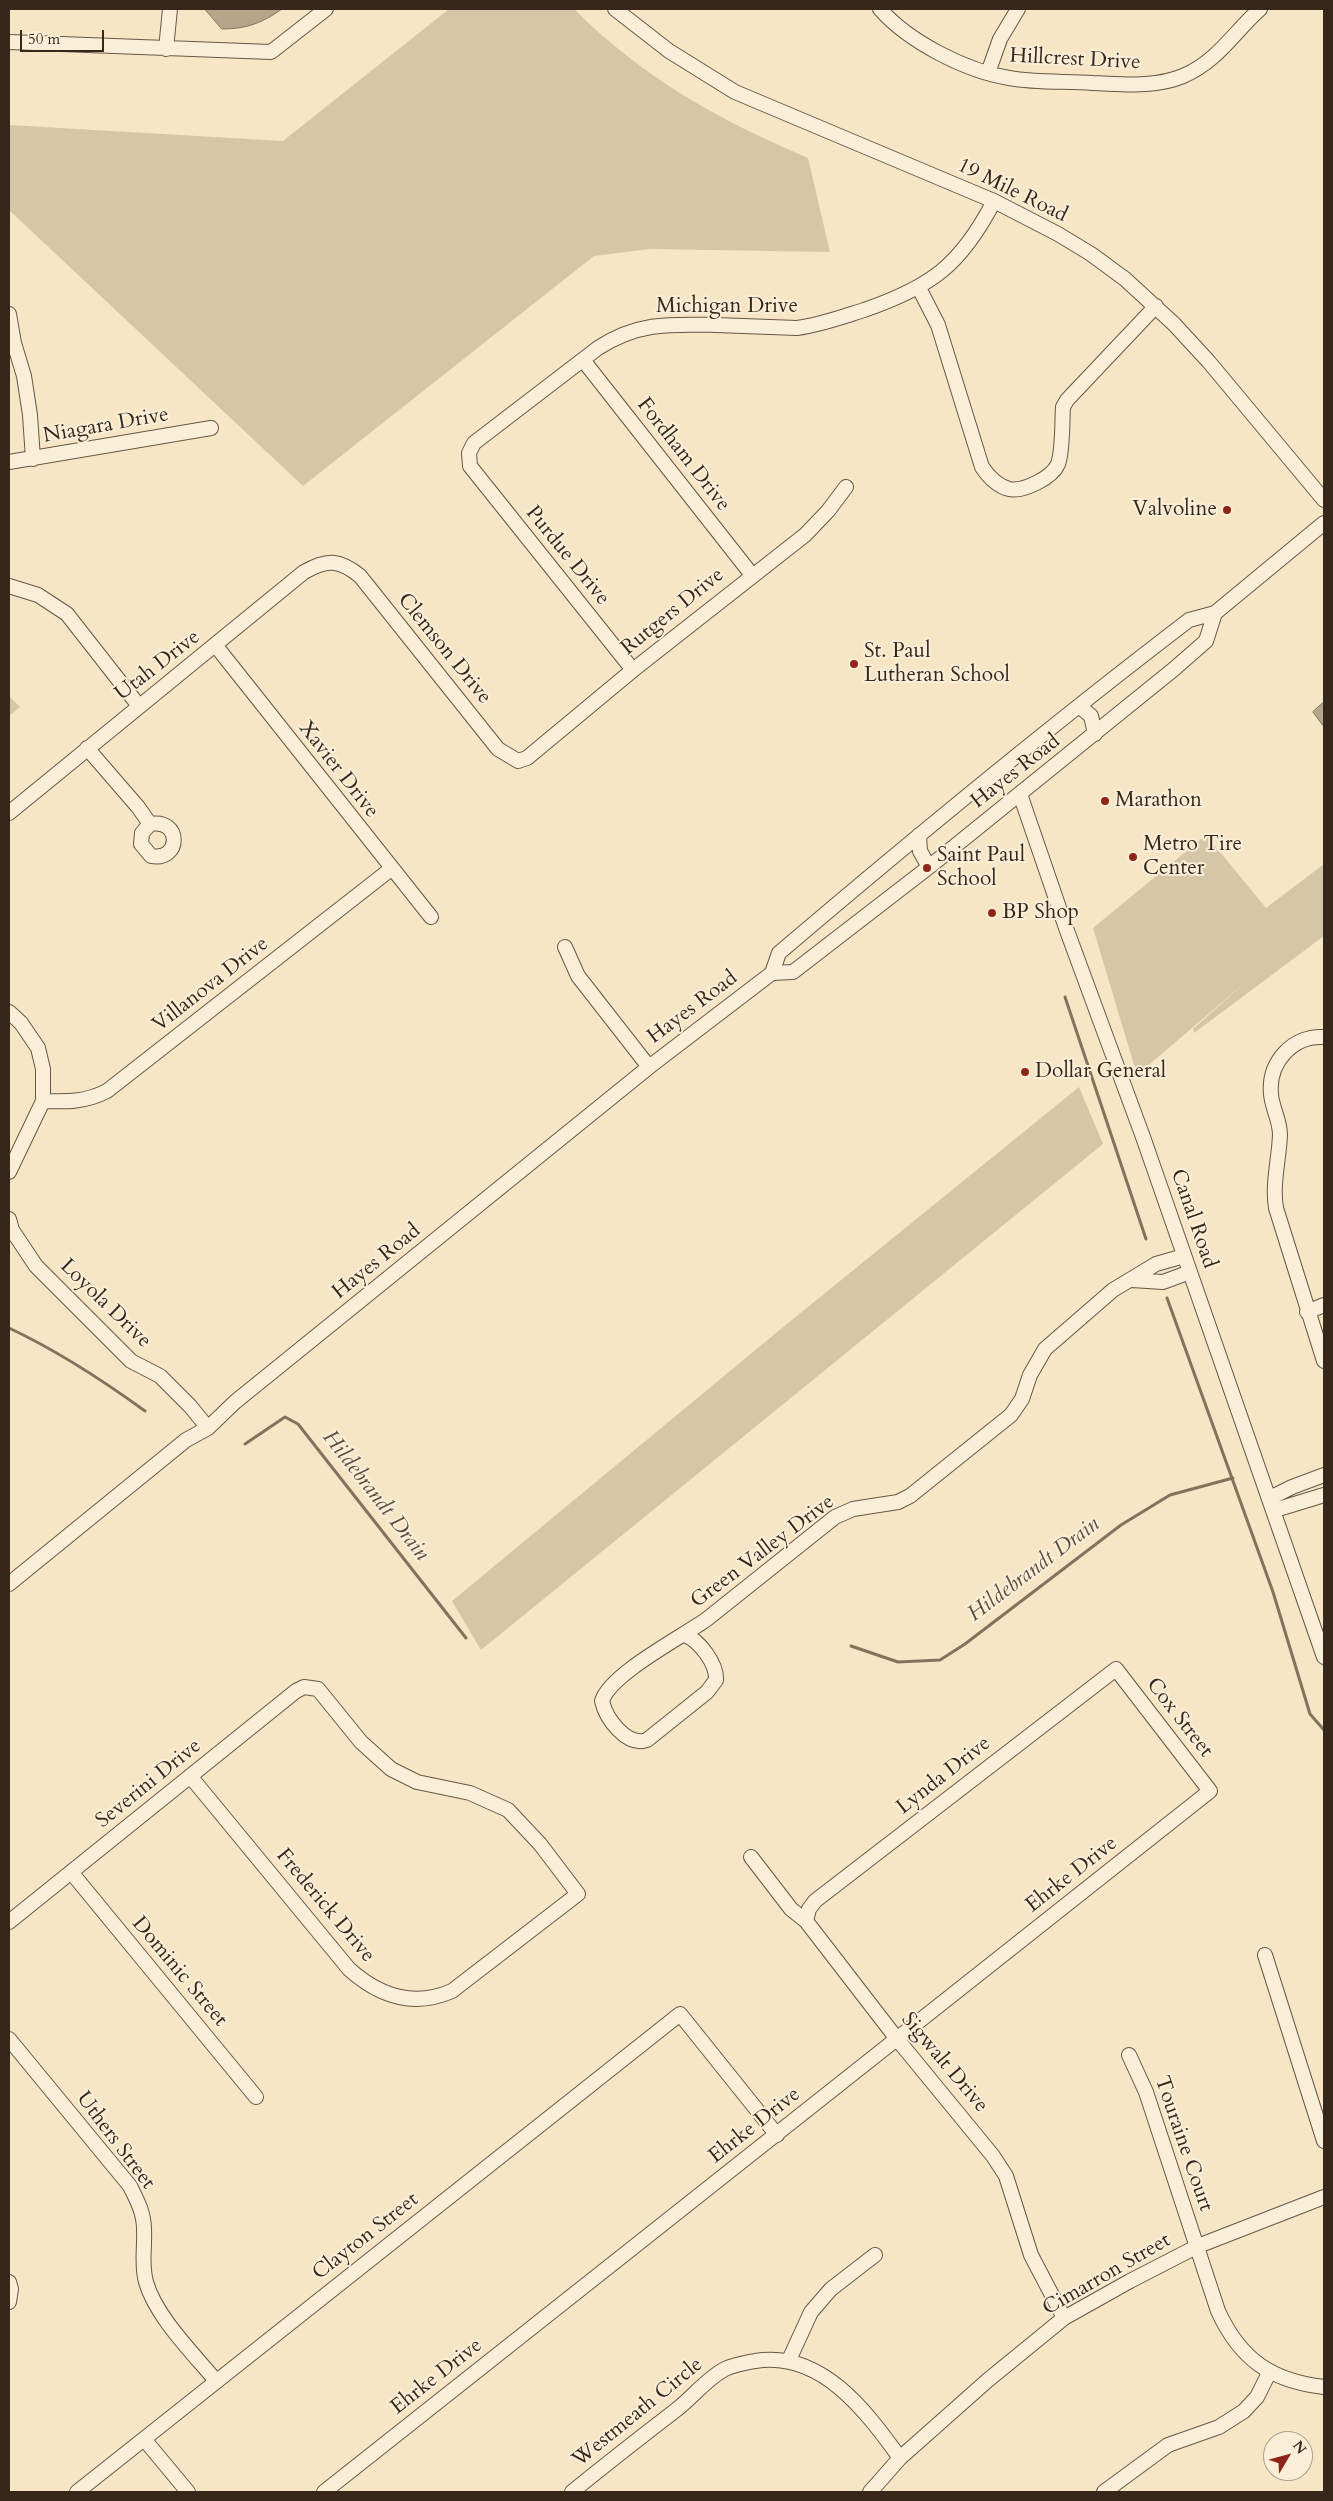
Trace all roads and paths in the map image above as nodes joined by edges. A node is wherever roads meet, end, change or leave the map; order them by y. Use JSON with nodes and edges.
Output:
{"nodes":[{"id":1,"x":170,"y":9,"type":"edge"},
{"id":2,"x":326,"y":9,"type":"edge"},
{"id":3,"x":615,"y":9,"type":"edge"},
{"id":4,"x":880,"y":9,"type":"edge"},
{"id":5,"x":1018,"y":9,"type":"edge"},
{"id":6,"x":1260,"y":9,"type":"edge"},
{"id":7,"x":9,"y":42,"type":"edge"},
{"id":8,"x":166,"y":49,"type":"junction"},
{"id":9,"x":988,"y":73,"type":"junction"},
{"id":10,"x":994,"y":201,"type":"junction"},
{"id":11,"x":918,"y":288,"type":"junction"},
{"id":12,"x":1156,"y":306,"type":"junction"},
{"id":13,"x":9,"y":314,"type":"edge"},
{"id":14,"x":11,"y":343,"type":"edge"},
{"id":15,"x":583,"y":360,"type":"junction"},
{"id":16,"x":211,"y":428,"type":"dead end"},
{"id":17,"x":33,"y":459,"type":"junction"},
{"id":18,"x":9,"y":462,"type":"edge"},
{"id":19,"x":470,"y":466,"type":"joint"},
{"id":20,"x":846,"y":487,"type":"dead end"},
{"id":21,"x":1324,"y":500,"type":"edge"},
{"id":22,"x":1324,"y":523,"type":"edge"},
{"id":23,"x":338,"y":563,"type":"joint"},
{"id":24,"x":752,"y":575,"type":"junction"},
{"id":25,"x":9,"y":586,"type":"edge"},
{"id":26,"x":1215,"y":613,"type":"junction"},
{"id":27,"x":216,"y":646,"type":"junction"},
{"id":28,"x":633,"y":670,"type":"junction"},
{"id":29,"x":139,"y":706,"type":"junction"},
{"id":30,"x":1079,"y":706,"type":"junction"},
{"id":31,"x":1095,"y":734,"type":"junction"},
{"id":32,"x":87,"y":748,"type":"junction"},
{"id":33,"x":518,"y":762,"type":"joint"},
{"id":34,"x":1020,"y":794,"type":"junction"},
{"id":35,"x":9,"y":813,"type":"edge"},
{"id":36,"x":150,"y":824,"type":"dead end"},
{"id":37,"x":918,"y":835,"type":"junction"},
{"id":38,"x":928,"y":867,"type":"junction"},
{"id":39,"x":391,"y":869,"type":"junction"},
{"id":40,"x":431,"y":917,"type":"dead end"},
{"id":41,"x":565,"y":947,"type":"dead end"},
{"id":42,"x":772,"y":973,"type":"junction"},
{"id":43,"x":9,"y":1012,"type":"edge"},
{"id":44,"x":1323,"y":1036,"type":"edge"},
{"id":45,"x":649,"y":1067,"type":"junction"},
{"id":46,"x":43,"y":1101,"type":"junction"},
{"id":47,"x":9,"y":1172,"type":"edge"},
{"id":48,"x":9,"y":1219,"type":"edge"},
{"id":49,"x":1184,"y":1256,"type":"junction"},
{"id":50,"x":1190,"y":1272,"type":"junction"},
{"id":51,"x":1132,"y":1280,"type":"junction"},
{"id":52,"x":1324,"y":1305,"type":"edge"},
{"id":53,"x":1307,"y":1312,"type":"junction"},
{"id":54,"x":1324,"y":1361,"type":"edge"},
{"id":55,"x":208,"y":1428,"type":"junction"},
{"id":56,"x":1324,"y":1476,"type":"edge"},
{"id":57,"x":1324,"y":1494,"type":"edge"},
{"id":58,"x":1272,"y":1504,"type":"junction"},
{"id":59,"x":9,"y":1584,"type":"edge"},
{"id":60,"x":685,"y":1635,"type":"junction"},
{"id":61,"x":1324,"y":1657,"type":"edge"},
{"id":62,"x":1116,"y":1669,"type":"joint"},
{"id":63,"x":190,"y":1776,"type":"junction"},
{"id":64,"x":1210,"y":1791,"type":"joint"},
{"id":65,"x":751,"y":1857,"type":"dead end"},
{"id":66,"x":71,"y":1872,"type":"junction"},
{"id":67,"x":578,"y":1894,"type":"joint"},
{"id":68,"x":806,"y":1921,"type":"junction"},
{"id":69,"x":9,"y":1922,"type":"edge"},
{"id":70,"x":1265,"y":1955,"type":"dead end"},
{"id":71,"x":9,"y":2039,"type":"edge"},
{"id":72,"x":897,"y":2039,"type":"junction"},
{"id":73,"x":1129,"y":2056,"type":"dead end"},
{"id":74,"x":256,"y":2097,"type":"dead end"},
{"id":75,"x":777,"y":2135,"type":"junction"},
{"id":76,"x":1324,"y":2141,"type":"edge"},
{"id":77,"x":1324,"y":2197,"type":"edge"},
{"id":78,"x":1198,"y":2246,"type":"junction"},
{"id":79,"x":875,"y":2255,"type":"dead end"},
{"id":80,"x":9,"y":2282,"type":"edge"},
{"id":81,"x":9,"y":2302,"type":"edge"},
{"id":82,"x":1064,"y":2318,"type":"junction"},
{"id":83,"x":789,"y":2360,"type":"junction"},
{"id":84,"x":1269,"y":2373,"type":"junction"},
{"id":85,"x":216,"y":2381,"type":"junction"},
{"id":86,"x":1324,"y":2387,"type":"edge"},
{"id":87,"x":144,"y":2438,"type":"junction"},
{"id":88,"x":900,"y":2458,"type":"junction"},
{"id":89,"x":77,"y":2492,"type":"edge"},
{"id":90,"x":188,"y":2492,"type":"edge"},
{"id":91,"x":324,"y":2492,"type":"edge"},
{"id":92,"x":572,"y":2492,"type":"edge"},
{"id":93,"x":870,"y":2492,"type":"edge"},
{"id":94,"x":1104,"y":2492,"type":"edge"}],
"edges":[{"from":1,"to":8,"type":"street"},
{"from":2,"to":8,"type":"street"},
{"from":3,"to":10,"type":"street","name":"19 Mile Road"},
{"from":4,"to":9,"type":"street","name":"Hillcrest Drive"},
{"from":5,"to":9,"type":"street"},
{"from":6,"to":9,"type":"street","name":"Hillcrest Drive"},
{"from":7,"to":8,"type":"street"},
{"from":10,"to":11,"type":"street","name":"Michigan Drive"},
{"from":10,"to":12,"type":"street","name":"19 Mile Road"},
{"from":11,"to":12,"type":"street"},
{"from":11,"to":15,"type":"street","name":"Michigan Drive"},
{"from":12,"to":21,"type":"street","name":"19 Mile Road"},
{"from":13,"to":14,"type":"street"},
{"from":14,"to":17,"type":"street"},
{"from":15,"to":19,"type":"street","name":"Michigan Drive"},
{"from":15,"to":24,"type":"street","name":"Fordham Drive"},
{"from":16,"to":17,"type":"street","name":"Niagara Drive"},
{"from":17,"to":18,"type":"street","name":"Niagara Drive"},
{"from":19,"to":28,"type":"street","name":"Purdue Drive"},
{"from":20,"to":24,"type":"street","name":"Rutgers Drive"},
{"from":22,"to":26,"type":"street","name":"Hayes Road"},
{"from":23,"to":27,"type":"street","name":"Utah Drive"},
{"from":23,"to":33,"type":"street","name":"Clemson Drive"},
{"from":24,"to":28,"type":"street","name":"Rutgers Drive"},
{"from":25,"to":29,"type":"street"},
{"from":26,"to":30,"type":"street","name":"Hayes Road"},
{"from":26,"to":31,"type":"street","name":"Hayes Road"},
{"from":27,"to":29,"type":"street","name":"Utah Drive"},
{"from":27,"to":39,"type":"street","name":"Xavier Drive"},
{"from":28,"to":33,"type":"street","name":"Rutgers Drive"},
{"from":29,"to":32,"type":"street","name":"Utah Drive"},
{"from":30,"to":31,"type":"street"},
{"from":30,"to":37,"type":"street","name":"Hayes Road"},
{"from":31,"to":34,"type":"street","name":"Hayes Road"},
{"from":32,"to":35,"type":"street","name":"Utah Drive"},
{"from":32,"to":36,"type":"street"},
{"from":34,"to":38,"type":"street","name":"Hayes Road"},
{"from":34,"to":49,"type":"street","name":"Canal Road"},
{"from":37,"to":38,"type":"street"},
{"from":37,"to":42,"type":"street","name":"Hayes Road"},
{"from":38,"to":42,"type":"street","name":"Hayes Road"},
{"from":39,"to":40,"type":"street","name":"Xavier Drive"},
{"from":39,"to":46,"type":"street","name":"Villanova Drive"},
{"from":41,"to":45,"type":"street"},
{"from":42,"to":45,"type":"street","name":"Hayes Road"},
{"from":43,"to":46,"type":"street"},
{"from":44,"to":53,"type":"street"},
{"from":45,"to":55,"type":"street","name":"Hayes Road"},
{"from":46,"to":47,"type":"street"},
{"from":48,"to":55,"type":"street","name":"Loyola Drive"},
{"from":49,"to":50,"type":"street","name":"Canal Road"},
{"from":49,"to":51,"type":"street","name":"Green Valley Drive"},
{"from":50,"to":51,"type":"street"},
{"from":50,"to":58,"type":"street","name":"Canal Road"},
{"from":51,"to":60,"type":"street","name":"Green Valley Drive"},
{"from":52,"to":53,"type":"street"},
{"from":53,"to":54,"type":"street"},
{"from":55,"to":59,"type":"street","name":"Hayes Road"},
{"from":56,"to":58,"type":"street"},
{"from":57,"to":58,"type":"street"},
{"from":58,"to":61,"type":"street","name":"Canal Road"},
{"from":60,"to":60,"type":"street","name":"Green Valley Drive"},
{"from":62,"to":64,"type":"street","name":"Cox Street"},
{"from":62,"to":68,"type":"street","name":"Lynda Drive"},
{"from":63,"to":66,"type":"street","name":"Severini Drive"},
{"from":63,"to":67,"type":"street","name":"Severini Drive"},
{"from":63,"to":67,"type":"street","name":"Frederick Drive"},
{"from":64,"to":72,"type":"street","name":"Ehrke Drive"},
{"from":65,"to":68,"type":"street","name":"Sigwalt Drive"},
{"from":66,"to":69,"type":"street","name":"Severini Drive"},
{"from":66,"to":74,"type":"street","name":"Dominic Street"},
{"from":68,"to":72,"type":"street","name":"Sigwalt Drive"},
{"from":70,"to":76,"type":"street"},
{"from":71,"to":85,"type":"street","name":"Uthers Street"},
{"from":72,"to":75,"type":"street","name":"Ehrke Drive"},
{"from":72,"to":82,"type":"street","name":"Sigwalt Drive"},
{"from":73,"to":78,"type":"street","name":"Touraine Court"},
{"from":75,"to":85,"type":"street","name":"Clayton Street"},
{"from":75,"to":91,"type":"street","name":"Ehrke Drive"},
{"from":77,"to":78,"type":"street","name":"Cimarron Street"},
{"from":78,"to":82,"type":"street","name":"Cimarron Street"},
{"from":78,"to":84,"type":"street","name":"Touraine Court"},
{"from":79,"to":83,"type":"street"},
{"from":80,"to":81,"type":"street"},
{"from":82,"to":88,"type":"street","name":"Cimarron Street"},
{"from":83,"to":88,"type":"street","name":"Westmeath Circle"},
{"from":83,"to":92,"type":"street","name":"Westmeath Circle"},
{"from":84,"to":86,"type":"street"},
{"from":84,"to":94,"type":"street"},
{"from":85,"to":87,"type":"street","name":"Clayton Street"},
{"from":87,"to":89,"type":"street","name":"Clayton Street"},
{"from":87,"to":90,"type":"street"},
{"from":88,"to":93,"type":"street","name":"Cimarron Street"}]}
